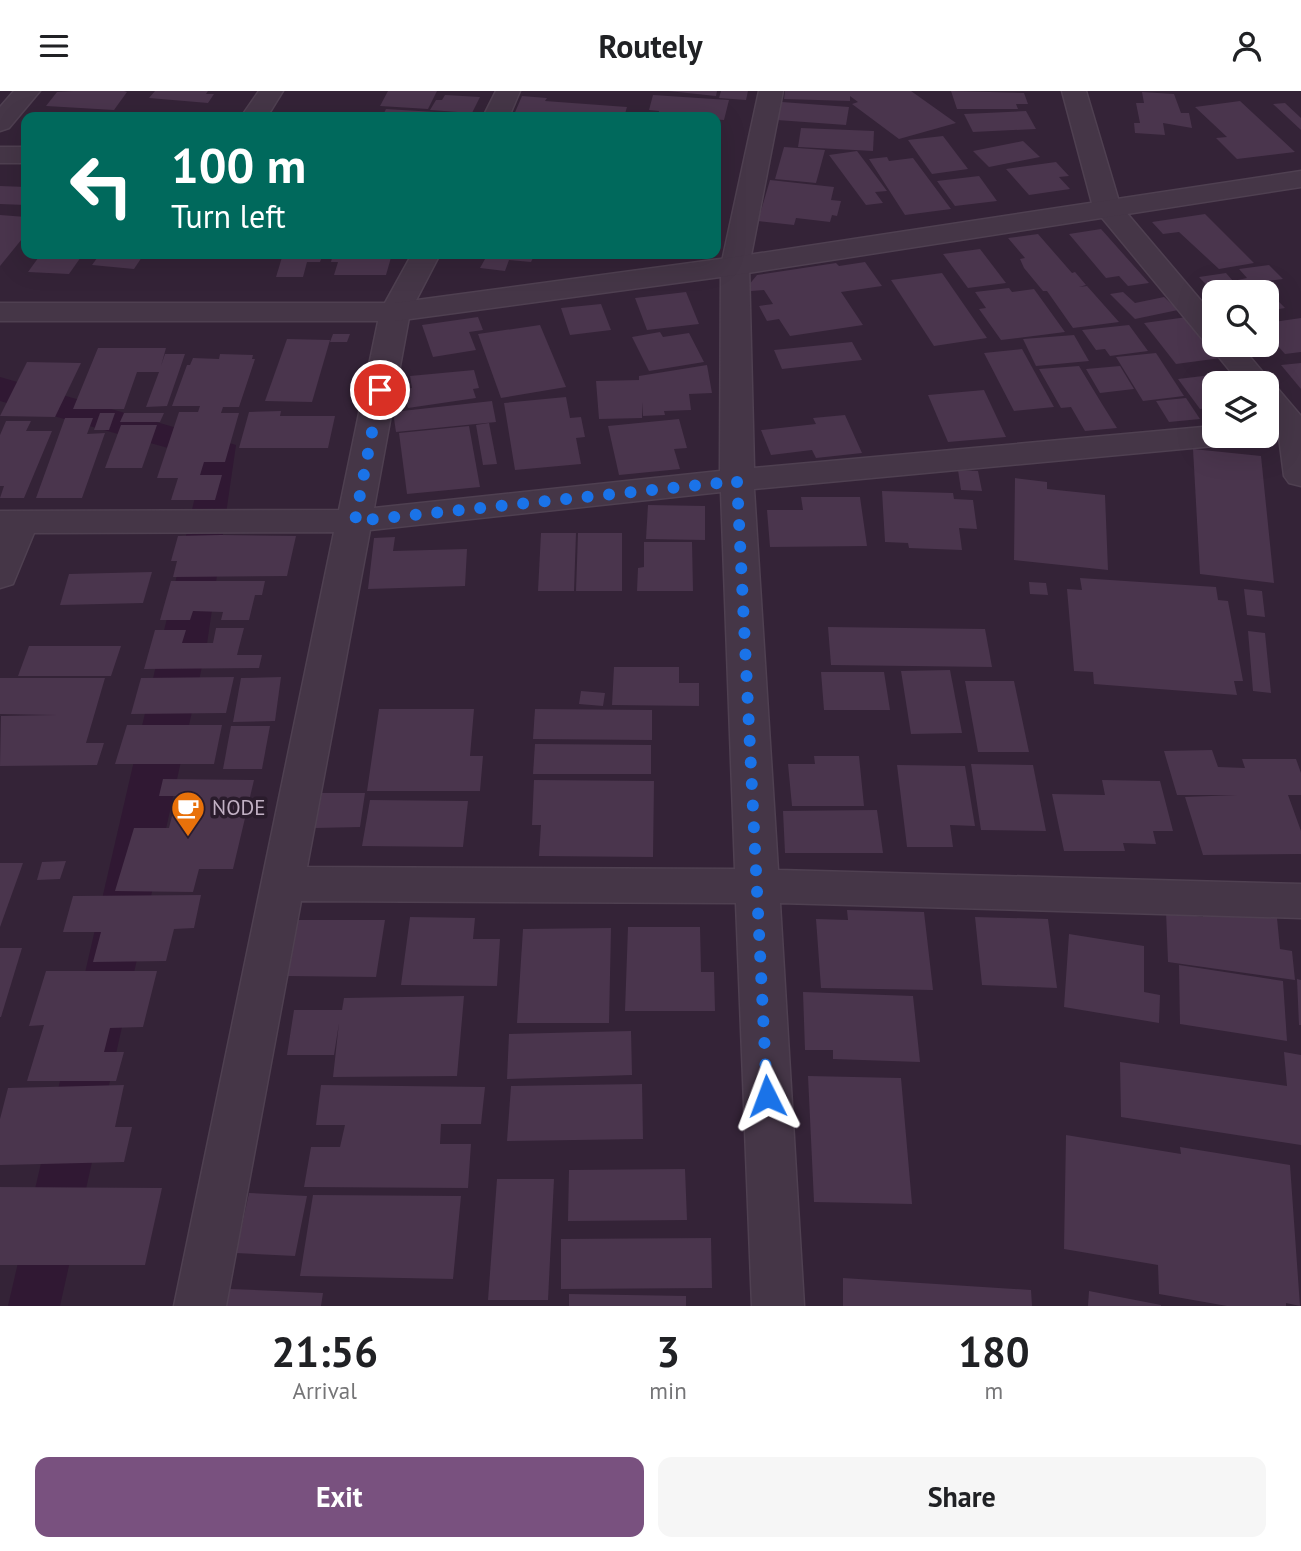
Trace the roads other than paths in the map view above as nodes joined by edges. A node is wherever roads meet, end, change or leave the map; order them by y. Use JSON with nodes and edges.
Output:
{"nodes":[{"id":1,"x":28,"y":91,"type":"edge"},
{"id":2,"x":271,"y":91,"type":"edge"},
{"id":3,"x":508,"y":91,"type":"edge"},
{"id":4,"x":771,"y":91,"type":"edge"},
{"id":5,"x":1074,"y":91,"type":"edge"},
{"id":6,"x":257,"y":112,"type":"edge"},
{"id":7,"x":498,"y":112,"type":"edge"},
{"id":8,"x":0,"y":123,"type":"edge"},
{"id":9,"x":0,"y":155,"type":"edge"},
{"id":10,"x":21,"y":155,"type":"edge"},
{"id":11,"x":1301,"y":179,"type":"edge"},
{"id":12,"x":1107,"y":207,"type":"junction"},
{"id":13,"x":423,"y":259,"type":"edge"},
{"id":14,"x":735,"y":266,"type":"junction"},
{"id":15,"x":0,"y":312,"type":"edge"},
{"id":16,"x":395,"y":312,"type":"junction"},
{"id":17,"x":1202,"y":320,"type":"edge"},
{"id":18,"x":1234,"y":357,"type":"edge"},
{"id":19,"x":1246,"y":371,"type":"edge"},
{"id":20,"x":1287,"y":429,"type":"edge"},
{"id":21,"x":1202,"y":437,"type":"edge"},
{"id":22,"x":1301,"y":476,"type":"edge"},
{"id":23,"x":737,"y":481,"type":"junction"},
{"id":24,"x":355,"y":521,"type":"junction"},
{"id":25,"x":11,"y":522,"type":"edge"},
{"id":26,"x":0,"y":576,"type":"edge"},
{"id":27,"x":282,"y":884,"type":"junction"},
{"id":28,"x":756,"y":886,"type":"junction"},
{"id":29,"x":1301,"y":901,"type":"edge"},
{"id":30,"x":200,"y":1306,"type":"edge"},
{"id":31,"x":778,"y":1306,"type":"edge"}],
"edges":[{"from":1,"to":8,"type":"street"},
{"from":2,"to":6,"type":"street"},
{"from":3,"to":7,"type":"street"},
{"from":4,"to":14,"type":"street"},
{"from":5,"to":12,"type":"street"},
{"from":9,"to":10,"type":"street"},
{"from":11,"to":12,"type":"street"},
{"from":12,"to":14,"type":"street"},
{"from":12,"to":17,"type":"street"},
{"from":13,"to":16,"type":"street"},
{"from":14,"to":16,"type":"street"},
{"from":14,"to":23,"type":"street"},
{"from":15,"to":16,"type":"street"},
{"from":16,"to":24,"type":"street"},
{"from":18,"to":19,"type":"street"},
{"from":20,"to":22,"type":"street"},
{"from":21,"to":23,"type":"street"},
{"from":23,"to":24,"type":"street"},
{"from":23,"to":28,"type":"street"},
{"from":24,"to":25,"type":"street"},
{"from":24,"to":27,"type":"street"},
{"from":25,"to":26,"type":"street"},
{"from":27,"to":28,"type":"street"},
{"from":27,"to":30,"type":"street"},
{"from":28,"to":29,"type":"street"},
{"from":28,"to":31,"type":"street"}]}
